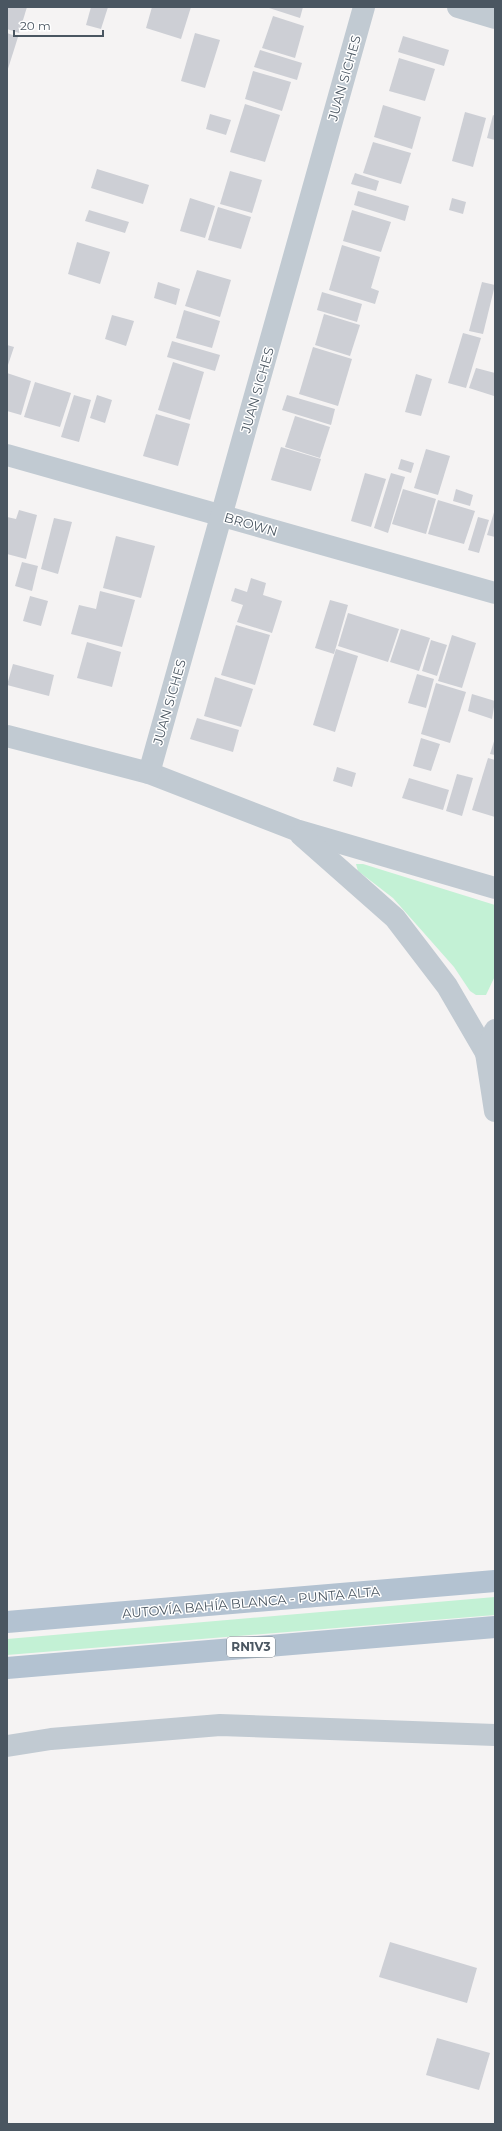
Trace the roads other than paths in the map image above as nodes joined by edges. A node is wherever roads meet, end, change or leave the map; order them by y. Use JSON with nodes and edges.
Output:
{"nodes":[{"id":1,"x":364,"y":7,"type":"edge"},
{"id":2,"x":458,"y":7,"type":"edge"},
{"id":3,"x":495,"y":18,"type":"edge"},
{"id":4,"x":7,"y":455,"type":"edge"},
{"id":5,"x":222,"y":516,"type":"junction"},
{"id":6,"x":495,"y":593,"type":"edge"},
{"id":7,"x":7,"y":736,"type":"edge"},
{"id":8,"x":149,"y":774,"type":"junction"},
{"id":9,"x":296,"y":830,"type":"junction"},
{"id":10,"x":495,"y":888,"type":"edge"},
{"id":11,"x":495,"y":1030,"type":"edge"},
{"id":12,"x":486,"y":1053,"type":"junction"},
{"id":13,"x":495,"y":1112,"type":"edge"},
{"id":14,"x":495,"y":1581,"type":"edge"},
{"id":15,"x":7,"y":1622,"type":"edge"},
{"id":16,"x":495,"y":1627,"type":"edge"},
{"id":17,"x":7,"y":1668,"type":"edge"},
{"id":18,"x":495,"y":1735,"type":"edge"},
{"id":19,"x":7,"y":1746,"type":"edge"}],
"edges":[{"from":1,"to":5,"type":"street","name":"JUAN SICHES"},
{"from":2,"to":3,"type":"street"},
{"from":4,"to":5,"type":"street","name":"BROWN"},
{"from":5,"to":6,"type":"street","name":"BROWN"},
{"from":5,"to":8,"type":"street","name":"JUAN SICHES"},
{"from":7,"to":8,"type":"street"},
{"from":8,"to":9,"type":"street"},
{"from":9,"to":10,"type":"street"},
{"from":9,"to":12,"type":"street"},
{"from":11,"to":12,"type":"street"},
{"from":12,"to":13,"type":"street"},
{"from":14,"to":15,"type":"main road","name":"AUTOVÍA BAHÍA BLANCA - PUNTA ALTA"},
{"from":16,"to":17,"type":"main road","number":"RN1V3"},
{"from":18,"to":19,"type":"street"}]}
